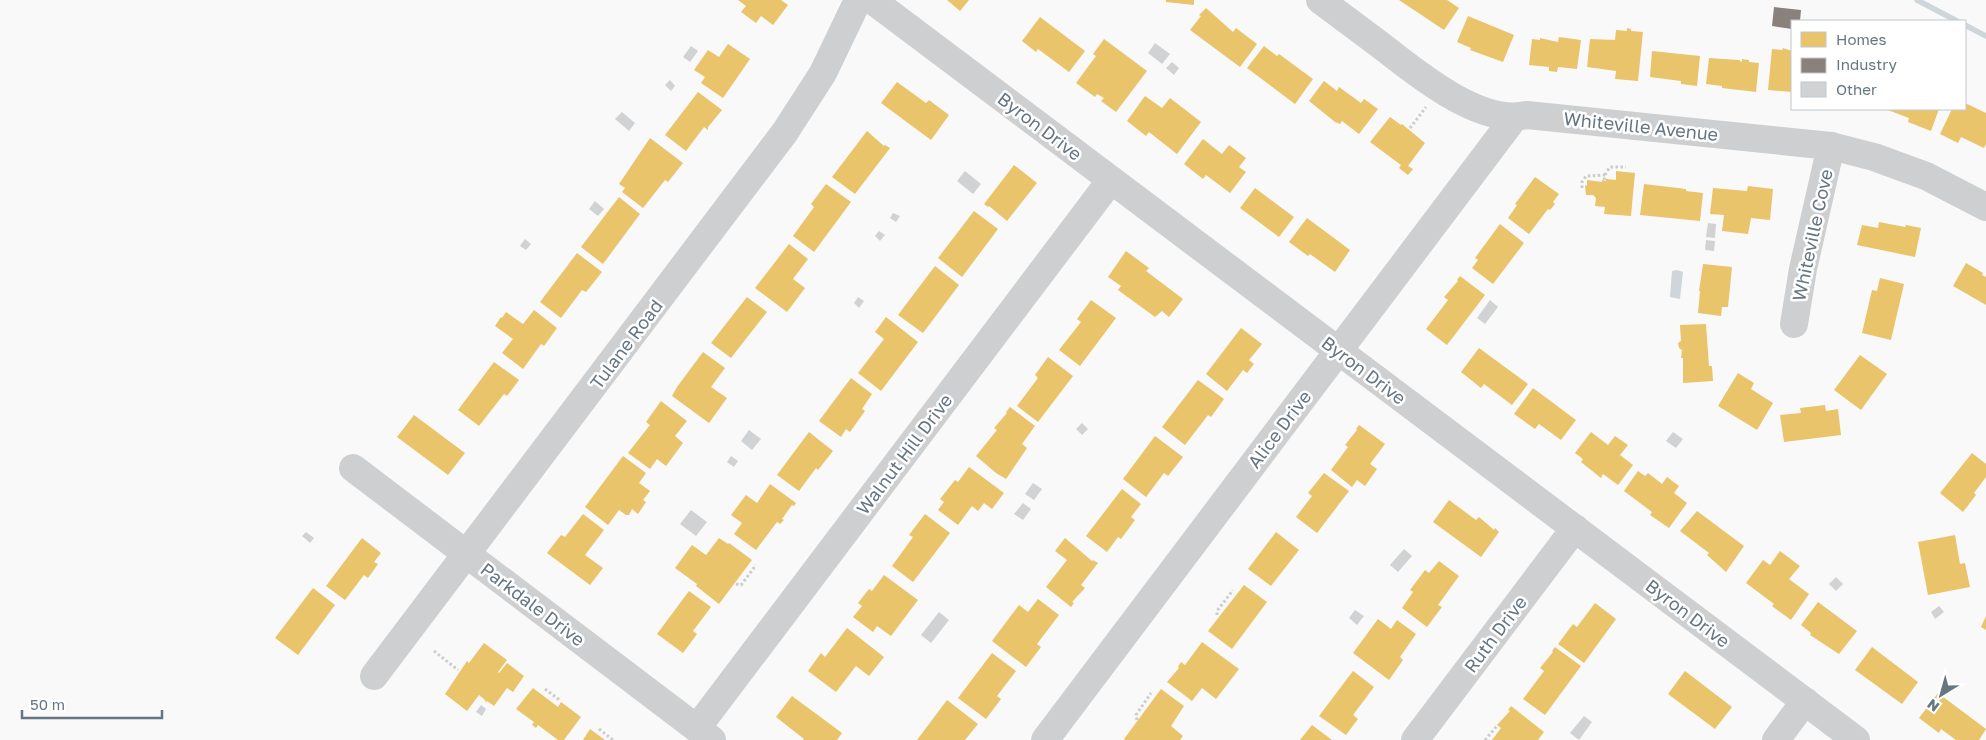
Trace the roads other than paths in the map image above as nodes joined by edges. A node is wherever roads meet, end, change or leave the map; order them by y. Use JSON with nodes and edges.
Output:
{"nodes":[{"id":1,"x":858,"y":0,"type":"edge"},
{"id":2,"x":872,"y":0,"type":"edge"},
{"id":3,"x":1320,"y":0,"type":"edge"},
{"id":4,"x":1514,"y":118,"type":"junction"},
{"id":5,"x":1831,"y":146,"type":"junction"},
{"id":6,"x":1111,"y":180,"type":"junction"},
{"id":7,"x":1986,"y":207,"type":"edge"},
{"id":8,"x":1794,"y":324,"type":"dead end"},
{"id":9,"x":1338,"y":350,"type":"junction"},
{"id":10,"x":353,"y":468,"type":"dead end"},
{"id":11,"x":1575,"y":528,"type":"junction"},
{"id":12,"x":467,"y":555,"type":"junction"},
{"id":13,"x":374,"y":676,"type":"dead end"},
{"id":14,"x":1805,"y":701,"type":"junction"},
{"id":15,"x":705,"y":734,"type":"edge"},
{"id":16,"x":1045,"y":740,"type":"edge"},
{"id":17,"x":1415,"y":740,"type":"edge"},
{"id":18,"x":1776,"y":740,"type":"edge"},
{"id":19,"x":1856,"y":740,"type":"edge"}],
"edges":[{"from":1,"to":12,"type":"street","name":"Tulane Road"},
{"from":2,"to":6,"type":"street","name":"Byron Drive"},
{"from":3,"to":4,"type":"street","name":"Whiteville Avenue"},
{"from":4,"to":5,"type":"street","name":"Whiteville Avenue"},
{"from":4,"to":9,"type":"street","name":"Alice Drive"},
{"from":5,"to":7,"type":"street","name":"Whiteville Avenue"},
{"from":5,"to":8,"type":"street","name":"Whiteville Cove"},
{"from":6,"to":9,"type":"street","name":"Byron Drive"},
{"from":6,"to":15,"type":"street","name":"Walnut Hill Drive"},
{"from":9,"to":11,"type":"street","name":"Byron Drive"},
{"from":9,"to":16,"type":"street","name":"Alice Drive"},
{"from":10,"to":12,"type":"street","name":"Parkdale Drive"},
{"from":11,"to":14,"type":"street","name":"Byron Drive"},
{"from":11,"to":17,"type":"street","name":"Ruth Drive"},
{"from":12,"to":13,"type":"street","name":"Tulane Road"},
{"from":12,"to":15,"type":"street","name":"Parkdale Drive"},
{"from":14,"to":18,"type":"street"},
{"from":14,"to":19,"type":"street","name":"Byron Drive"}]}
